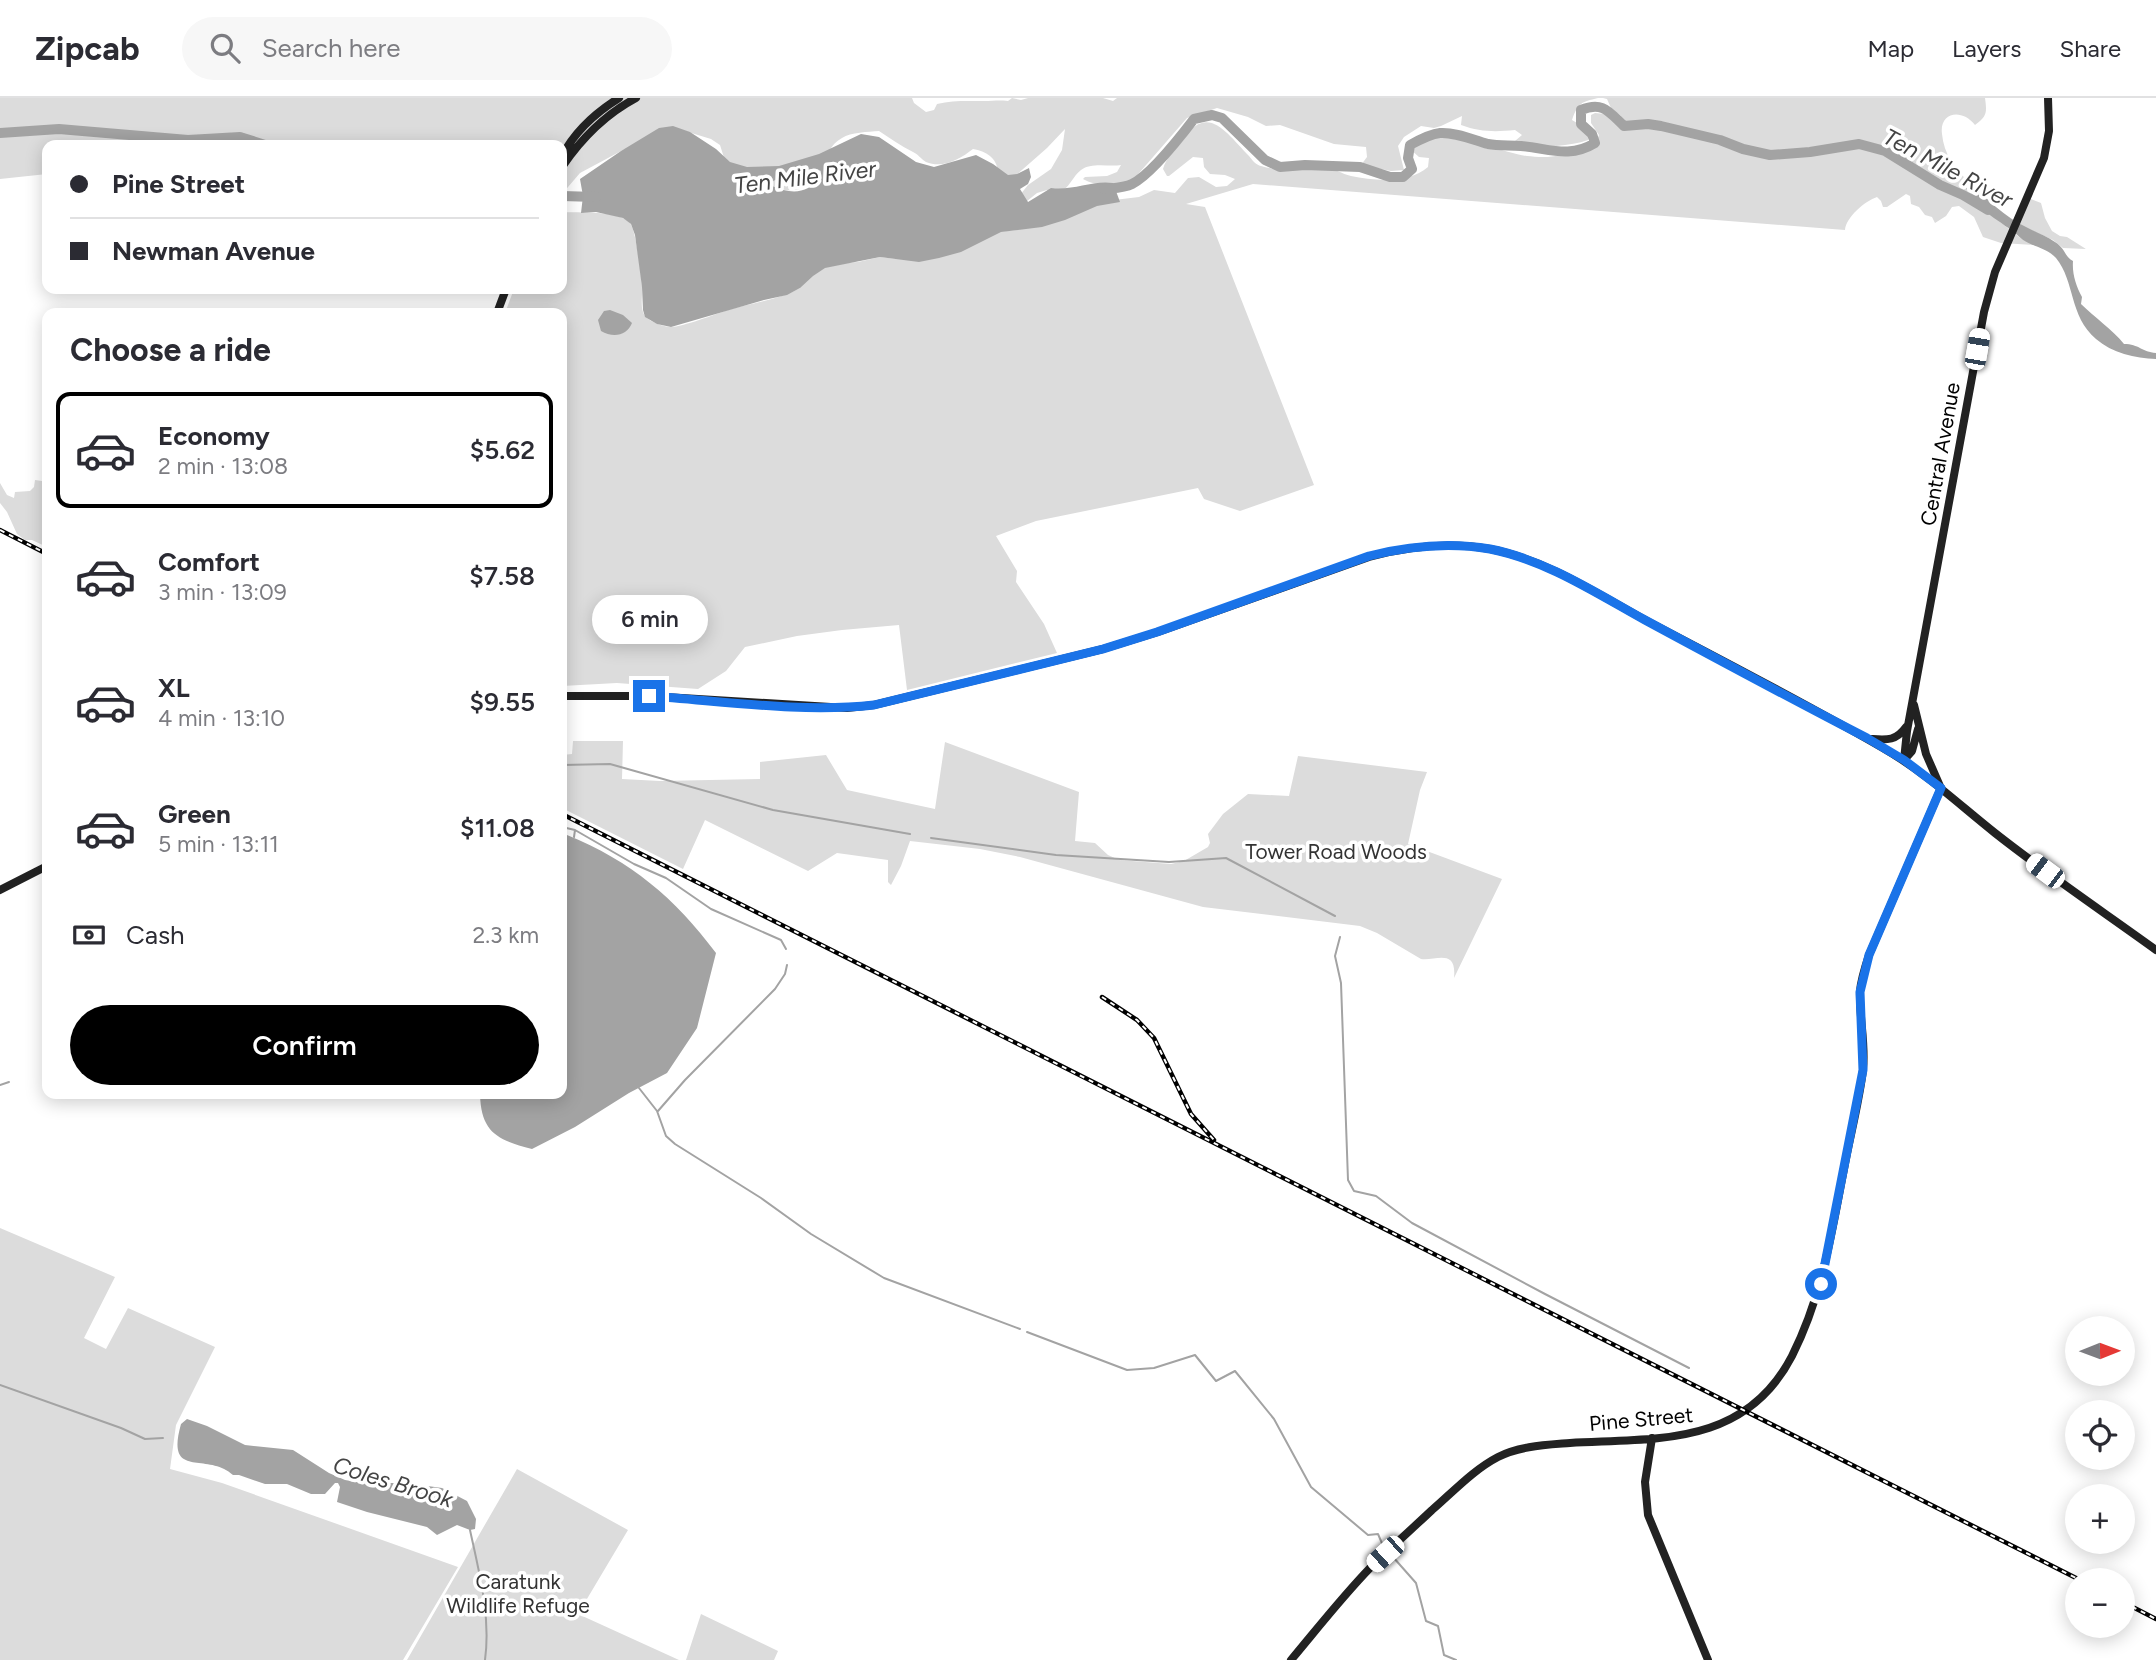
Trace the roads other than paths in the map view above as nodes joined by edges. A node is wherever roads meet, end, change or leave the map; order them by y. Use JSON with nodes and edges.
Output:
{"nodes":[{"id":1,"x":619,"y":98,"type":"edge"},
{"id":2,"x":636,"y":98,"type":"edge"},
{"id":3,"x":2051,"y":100,"type":"edge"},
{"id":4,"x":567,"y":147,"type":"edge"},
{"id":5,"x":567,"y":161,"type":"edge"},
{"id":6,"x":567,"y":696,"type":"edge"},
{"id":7,"x":1913,"y":701,"type":"junction"},
{"id":8,"x":1910,"y":722,"type":"junction"},
{"id":9,"x":1919,"y":726,"type":"junction"},
{"id":10,"x":1867,"y":738,"type":"junction"},
{"id":11,"x":1904,"y":760,"type":"junction"},
{"id":12,"x":1941,"y":788,"type":"junction"},
{"id":13,"x":42,"y":869,"type":"edge"},
{"id":14,"x":0,"y":890,"type":"edge"},
{"id":15,"x":2156,"y":950,"type":"edge"},
{"id":16,"x":1652,"y":1438,"type":"junction"},
{"id":17,"x":1292,"y":1660,"type":"edge"},
{"id":18,"x":1708,"y":1660,"type":"edge"}],
"edges":[{"from":1,"to":4,"type":"main road"},
{"from":2,"to":5,"type":"main road"},
{"from":3,"to":7,"type":"main road","name":"Central Avenue"},
{"from":6,"to":10,"type":"main road"},
{"from":7,"to":8,"type":"main road","name":"Central Avenue"},
{"from":7,"to":9,"type":"main road","name":"Central Avenue"},
{"from":8,"to":10,"type":"main road"},
{"from":8,"to":11,"type":"main road","name":"Central Avenue"},
{"from":9,"to":11,"type":"main road"},
{"from":9,"to":12,"type":"main road","name":"Central Avenue"},
{"from":10,"to":11,"type":"main road"},
{"from":11,"to":12,"type":"main road","name":"Central Avenue"},
{"from":12,"to":15,"type":"main road","name":"Central Avenue"},
{"from":12,"to":16,"type":"main road","name":"Pine Street"},
{"from":13,"to":14,"type":"main road"},
{"from":16,"to":17,"type":"main road","name":"Pine Street"},
{"from":16,"to":18,"type":"main road"}]}
